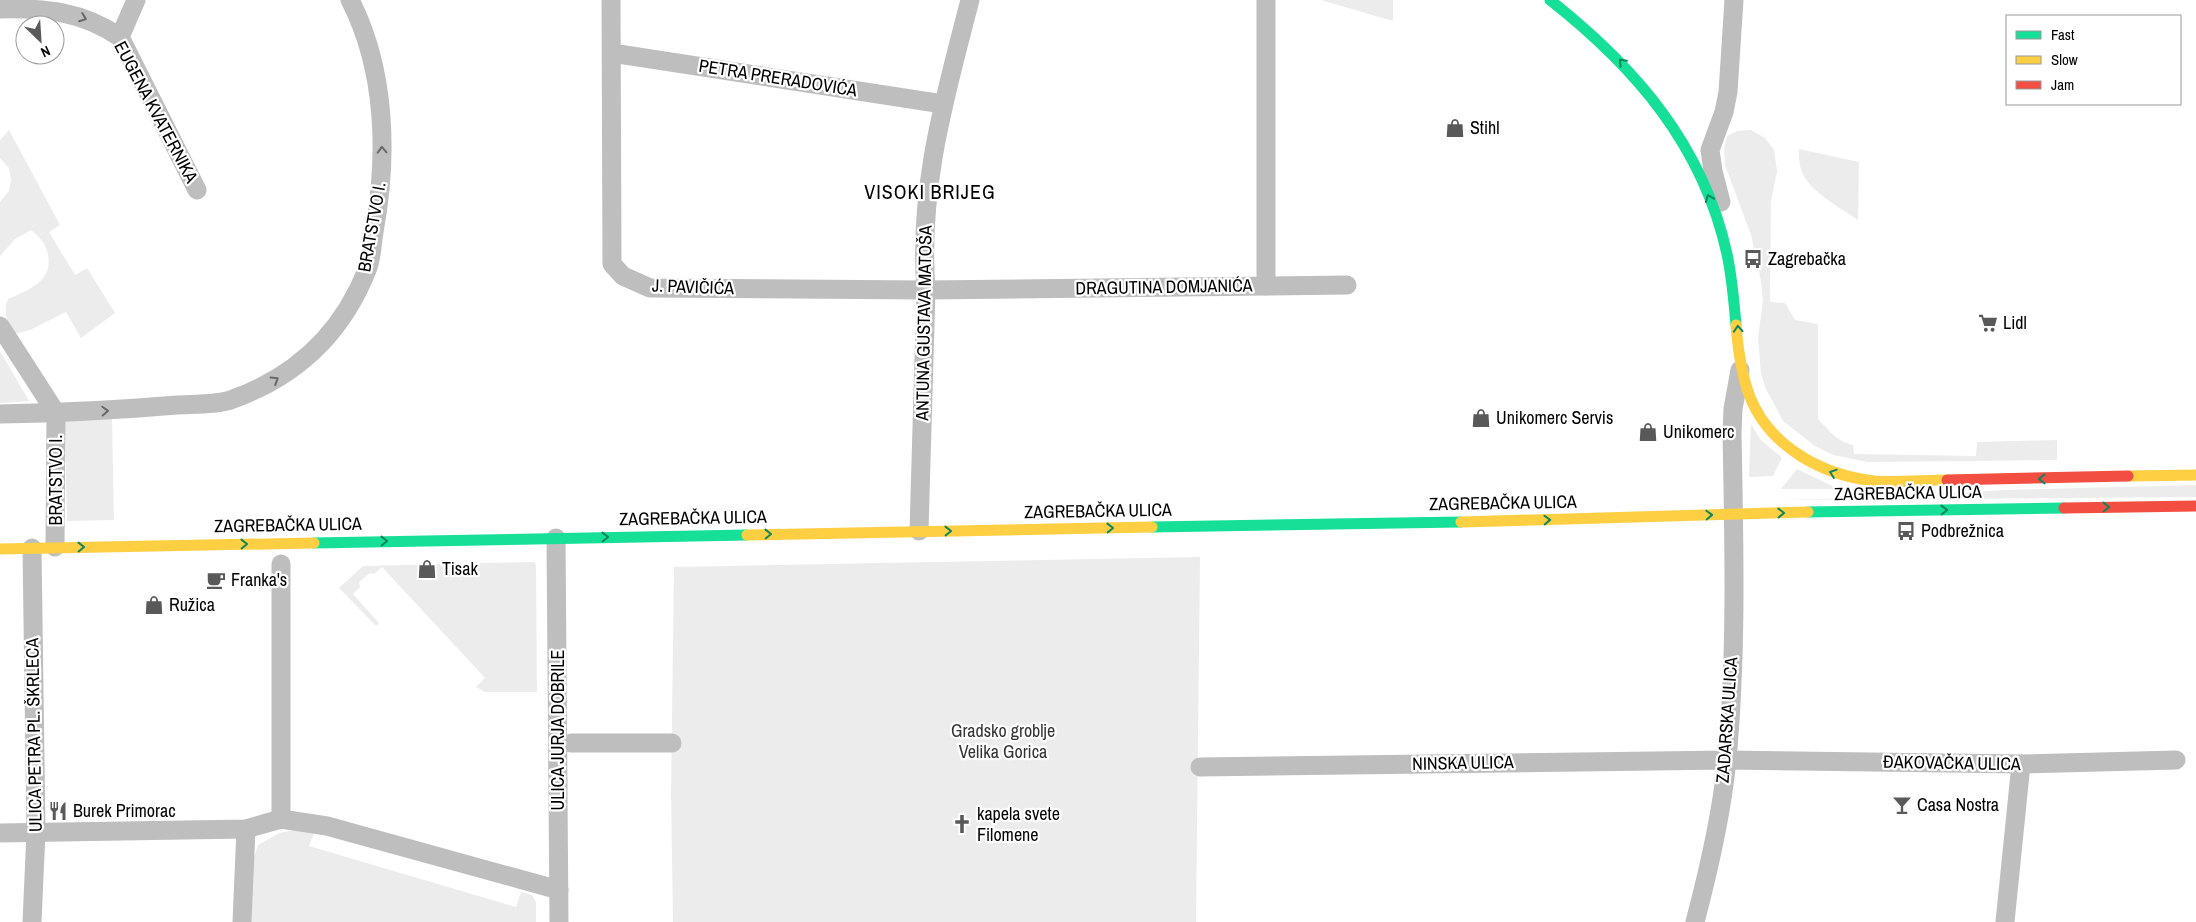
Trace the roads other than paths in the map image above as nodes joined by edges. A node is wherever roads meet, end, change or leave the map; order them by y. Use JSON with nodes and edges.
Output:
{"nodes":[{"id":1,"x":136,"y":0,"type":"edge"},
{"id":2,"x":350,"y":0,"type":"edge"},
{"id":3,"x":611,"y":0,"type":"edge"},
{"id":4,"x":970,"y":0,"type":"edge"},
{"id":5,"x":1266,"y":0,"type":"edge"},
{"id":6,"x":1550,"y":0,"type":"edge"},
{"id":7,"x":1734,"y":0,"type":"edge"},
{"id":8,"x":0,"y":9,"type":"edge"},
{"id":9,"x":120,"y":37,"type":"junction"},
{"id":10,"x":612,"y":53,"type":"junction"},
{"id":11,"x":943,"y":104,"type":"junction"},
{"id":12,"x":197,"y":190,"type":"dead end"},
{"id":13,"x":1725,"y":245,"type":"junction"},
{"id":14,"x":1347,"y":285,"type":"dead end"},
{"id":15,"x":1266,"y":286,"type":"junction"},
{"id":16,"x":926,"y":290,"type":"junction"},
{"id":17,"x":0,"y":326,"type":"edge"},
{"id":18,"x":1741,"y":364,"type":"junction"},
{"id":19,"x":56,"y":413,"type":"junction"},
{"id":20,"x":0,"y":414,"type":"edge"},
{"id":21,"x":2196,"y":475,"type":"edge"},
{"id":22,"x":1968,"y":481,"type":"junction"},
{"id":23,"x":1888,"y":493,"type":"dead end"},
{"id":24,"x":1751,"y":502,"type":"dead end"},
{"id":25,"x":2196,"y":506,"type":"edge"},
{"id":26,"x":1733,"y":515,"type":"junction"},
{"id":27,"x":919,"y":532,"type":"junction"},
{"id":28,"x":556,"y":538,"type":"junction"},
{"id":29,"x":32,"y":548,"type":"junction"},
{"id":30,"x":56,"y":548,"type":"junction"},
{"id":31,"x":0,"y":549,"type":"edge"},
{"id":32,"x":281,"y":564,"type":"dead end"},
{"id":33,"x":571,"y":743,"type":"dead end"},
{"id":34,"x":672,"y":743,"type":"dead end"},
{"id":35,"x":1727,"y":760,"type":"junction"},
{"id":36,"x":2176,"y":760,"type":"dead end"},
{"id":37,"x":2020,"y":764,"type":"junction"},
{"id":38,"x":1200,"y":767,"type":"dead end"},
{"id":39,"x":281,"y":819,"type":"junction"},
{"id":40,"x":246,"y":829,"type":"junction"},
{"id":41,"x":36,"y":832,"type":"junction"},
{"id":42,"x":0,"y":833,"type":"edge"},
{"id":43,"x":559,"y":890,"type":"junction"},
{"id":44,"x":32,"y":922,"type":"edge"},
{"id":45,"x":242,"y":922,"type":"edge"},
{"id":46,"x":559,"y":922,"type":"edge"},
{"id":47,"x":1695,"y":922,"type":"edge"},
{"id":48,"x":2005,"y":922,"type":"edge"}],
"edges":[{"from":1,"to":9,"type":"street"},
{"from":19,"to":2,"type":"street","name":"BRATSTVO I.","one_way":true},
{"from":3,"to":10,"type":"street","name":"J. PAVIČIĆA"},
{"from":4,"to":11,"type":"street","name":"ANTUNA GUSTAVA MATOŠA"},
{"from":5,"to":15,"type":"street","name":"DRAGUTINA DOMJANIĆA"},
{"from":13,"to":6,"type":"main road","name":"ZAGREBAČKA ULICA","one_way":true},
{"from":7,"to":13,"type":"street"},
{"from":8,"to":9,"type":"street","name":"EUGENA KVATERNIKA","one_way":true},
{"from":9,"to":12,"type":"street","name":"EUGENA KVATERNIKA"},
{"from":10,"to":11,"type":"street","name":"PETRA PRERADOVIĆA"},
{"from":10,"to":16,"type":"street","name":"J. PAVIČIĆA"},
{"from":11,"to":16,"type":"street","name":"ANTUNA GUSTAVA MATOŠA"},
{"from":18,"to":13,"type":"main road","name":"ZAGREBAČKA ULICA","one_way":true},
{"from":14,"to":15,"type":"street"},
{"from":15,"to":16,"type":"street","name":"DRAGUTINA DOMJANIĆA"},
{"from":16,"to":27,"type":"street","name":"ANTUNA GUSTAVA MATOŠA"},
{"from":17,"to":19,"type":"street","name":"BRATSTVO I."},
{"from":22,"to":18,"type":"main road","name":"ZAGREBAČKA ULICA","one_way":true},
{"from":18,"to":26,"type":"street","name":"ZADARSKA ULICA"},
{"from":19,"to":20,"type":"street","name":"BRATSTVO I."},
{"from":19,"to":30,"type":"street","name":"BRATSTVO I."},
{"from":21,"to":22,"type":"main road","name":"ZAGREBAČKA ULICA","one_way":true},
{"from":22,"to":23,"type":"main road"},
{"from":24,"to":26,"type":"main road"},
{"from":26,"to":25,"type":"main road","name":"ZAGREBAČKA ULICA","one_way":true},
{"from":27,"to":26,"type":"main road","name":"ZAGREBAČKA ULICA","one_way":true},
{"from":26,"to":35,"type":"street","name":"ZADARSKA ULICA"},
{"from":28,"to":27,"type":"main road","name":"ZAGREBAČKA ULICA","one_way":true},
{"from":30,"to":28,"type":"main road","name":"ZAGREBAČKA ULICA","one_way":true},
{"from":28,"to":43,"type":"street","name":"ULICA JURJA DOBRILE"},
{"from":29,"to":30,"type":"main road","name":"ZAGREBAČKA ULICA"},
{"from":29,"to":31,"type":"main road","name":"ZAGREBAČKA ULICA"},
{"from":29,"to":41,"type":"street","name":"ULICA PETRA PL. ŠKRLECA"},
{"from":32,"to":39,"type":"street"},
{"from":33,"to":34,"type":"street"},
{"from":35,"to":37,"type":"street","name":"ĐAKOVAČKA ULICA"},
{"from":35,"to":38,"type":"street","name":"NINSKA ULICA"},
{"from":35,"to":47,"type":"street","name":"ZADARSKA ULICA"},
{"from":36,"to":37,"type":"street","name":"ĐAKOVAČKA ULICA"},
{"from":37,"to":48,"type":"street"},
{"from":39,"to":40,"type":"street"},
{"from":39,"to":43,"type":"street"},
{"from":40,"to":41,"type":"street"},
{"from":40,"to":45,"type":"street"},
{"from":41,"to":42,"type":"street"},
{"from":41,"to":44,"type":"street","name":"ULICA PETRA PL. ŠKRLECA"},
{"from":43,"to":46,"type":"street","name":"ULICA JURJA DOBRILE"}]}
